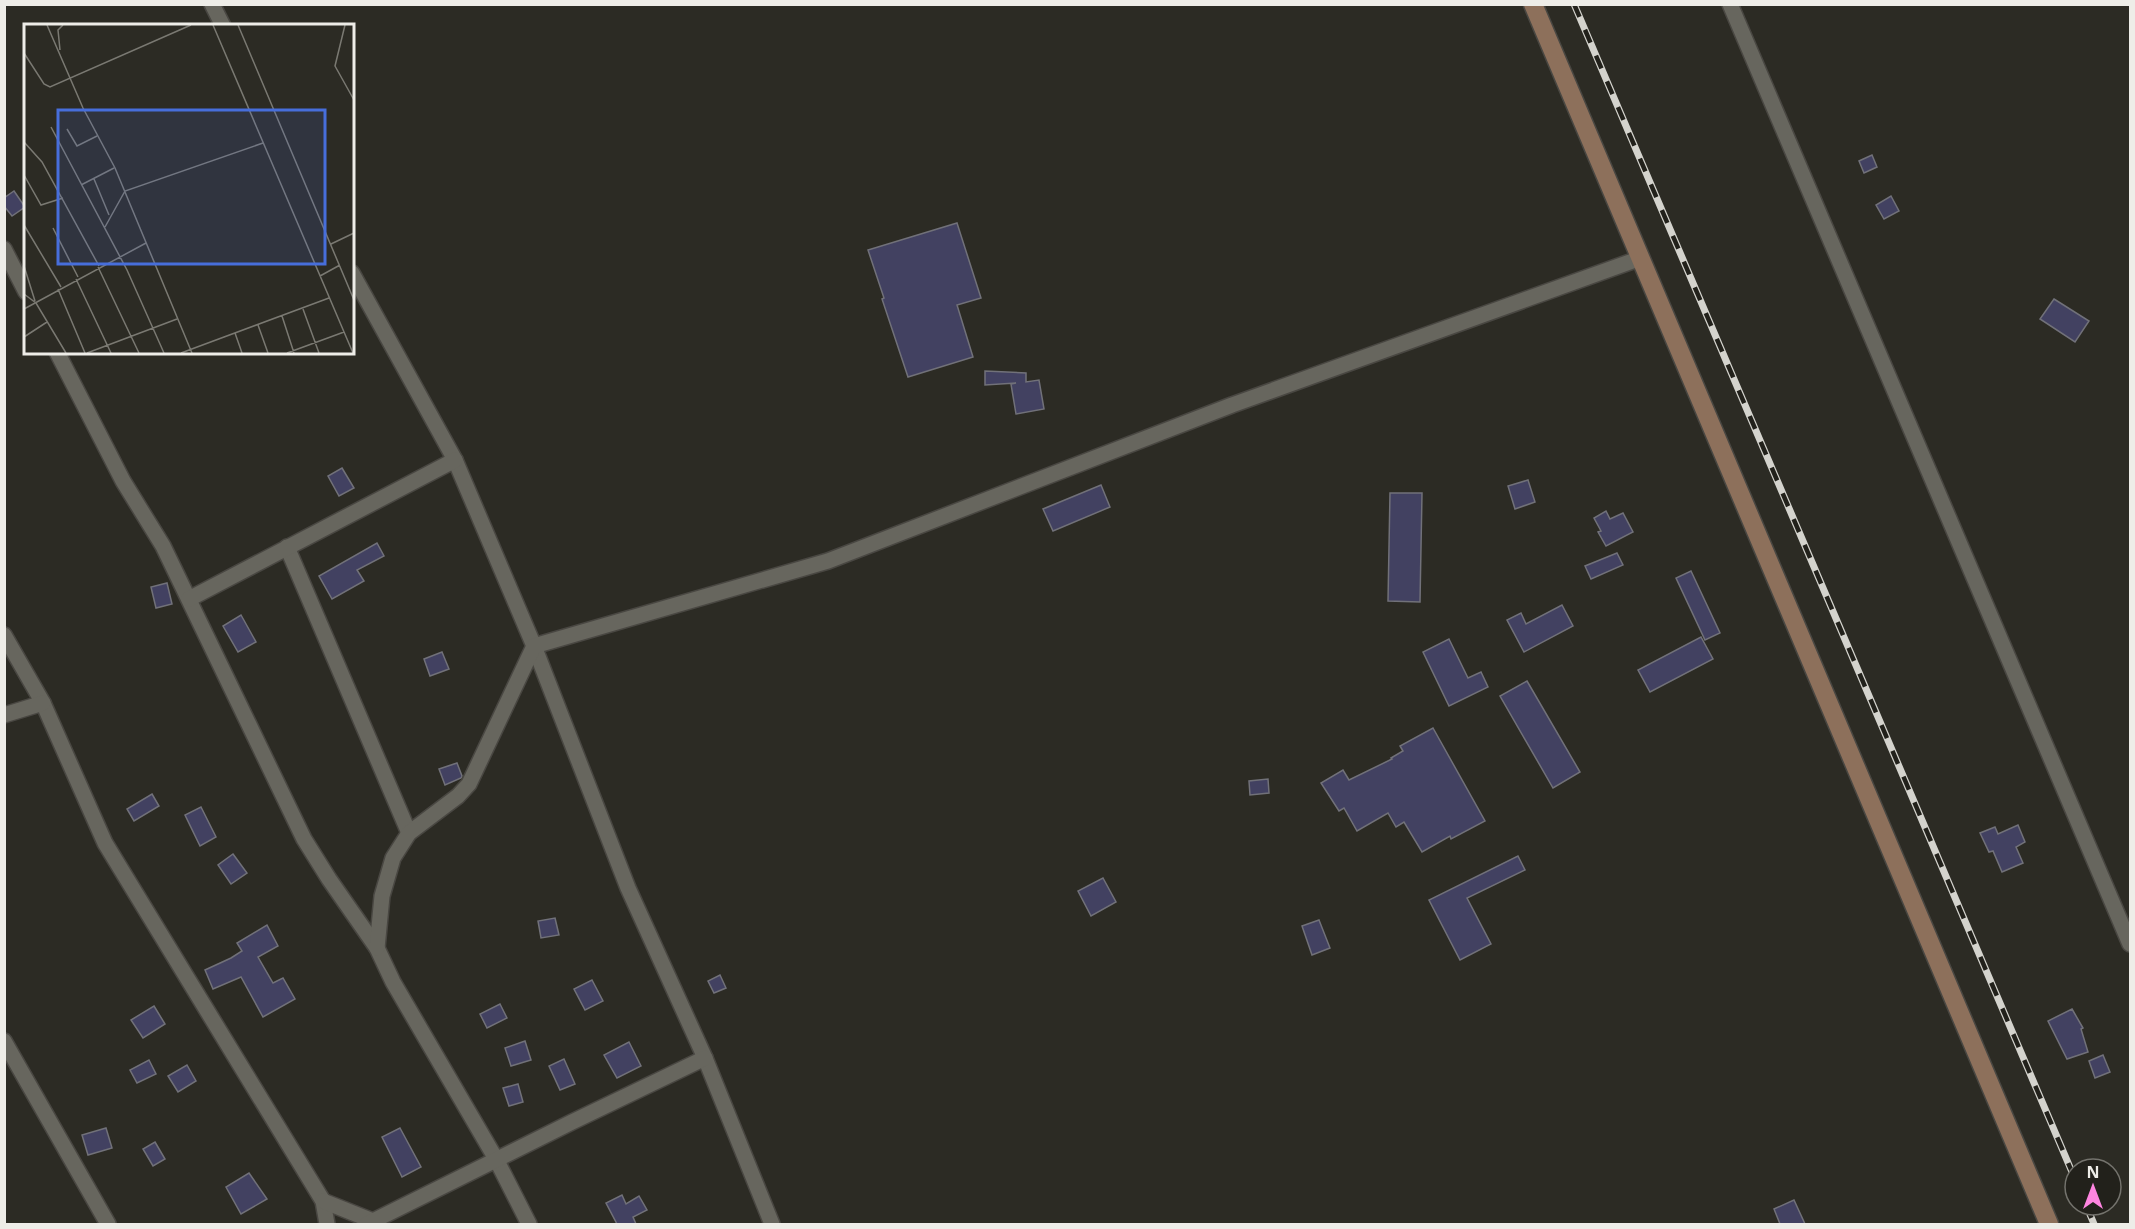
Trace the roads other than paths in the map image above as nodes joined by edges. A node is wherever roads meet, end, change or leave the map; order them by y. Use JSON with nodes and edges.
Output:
{"nodes":[{"id":1,"x":212,"y":4,"type":"edge"},
{"id":2,"x":1533,"y":4,"type":"edge"},
{"id":3,"x":1730,"y":4,"type":"edge"},
{"id":4,"x":222,"y":24,"type":"edge"},
{"id":5,"x":4,"y":249,"type":"edge"},
{"id":6,"x":1641,"y":258,"type":"junction"},
{"id":7,"x":354,"y":277,"type":"edge"},
{"id":8,"x":24,"y":287,"type":"edge"},
{"id":9,"x":58,"y":354,"type":"edge"},
{"id":10,"x":455,"y":460,"type":"junction"},
{"id":11,"x":287,"y":547,"type":"junction"},
{"id":12,"x":189,"y":599,"type":"junction"},
{"id":13,"x":4,"y":635,"type":"edge"},
{"id":14,"x":534,"y":646,"type":"junction"},
{"id":15,"x":43,"y":703,"type":"junction"},
{"id":16,"x":4,"y":715,"type":"edge"},
{"id":17,"x":409,"y":833,"type":"junction"},
{"id":18,"x":2130,"y":944,"type":"edge"},
{"id":19,"x":377,"y":948,"type":"junction"},
{"id":20,"x":4,"y":1041,"type":"edge"},
{"id":21,"x":705,"y":1058,"type":"junction"},
{"id":22,"x":496,"y":1159,"type":"junction"},
{"id":23,"x":323,"y":1201,"type":"junction"},
{"id":24,"x":370,"y":1223,"type":"edge"},
{"id":25,"x":108,"y":1224,"type":"edge"},
{"id":26,"x":327,"y":1224,"type":"edge"},
{"id":27,"x":529,"y":1224,"type":"edge"},
{"id":28,"x":772,"y":1224,"type":"edge"},
{"id":29,"x":2049,"y":1224,"type":"edge"}],
"edges":[{"from":1,"to":4,"type":"street"},
{"from":2,"to":6,"type":"street"},
{"from":3,"to":18,"type":"street"},
{"from":5,"to":8,"type":"street"},
{"from":6,"to":14,"type":"street"},
{"from":6,"to":29,"type":"street"},
{"from":7,"to":10,"type":"street"},
{"from":9,"to":12,"type":"street"},
{"from":10,"to":11,"type":"street"},
{"from":10,"to":14,"type":"street"},
{"from":11,"to":12,"type":"street"},
{"from":11,"to":17,"type":"street"},
{"from":12,"to":19,"type":"street"},
{"from":13,"to":15,"type":"street"},
{"from":14,"to":17,"type":"street"},
{"from":14,"to":21,"type":"street"},
{"from":15,"to":16,"type":"street"},
{"from":15,"to":23,"type":"street"},
{"from":17,"to":19,"type":"street"},
{"from":19,"to":22,"type":"street"},
{"from":20,"to":25,"type":"street"},
{"from":21,"to":22,"type":"street"},
{"from":21,"to":28,"type":"street"},
{"from":22,"to":24,"type":"street"},
{"from":22,"to":27,"type":"street"},
{"from":23,"to":24,"type":"street"},
{"from":23,"to":26,"type":"street"}]}
